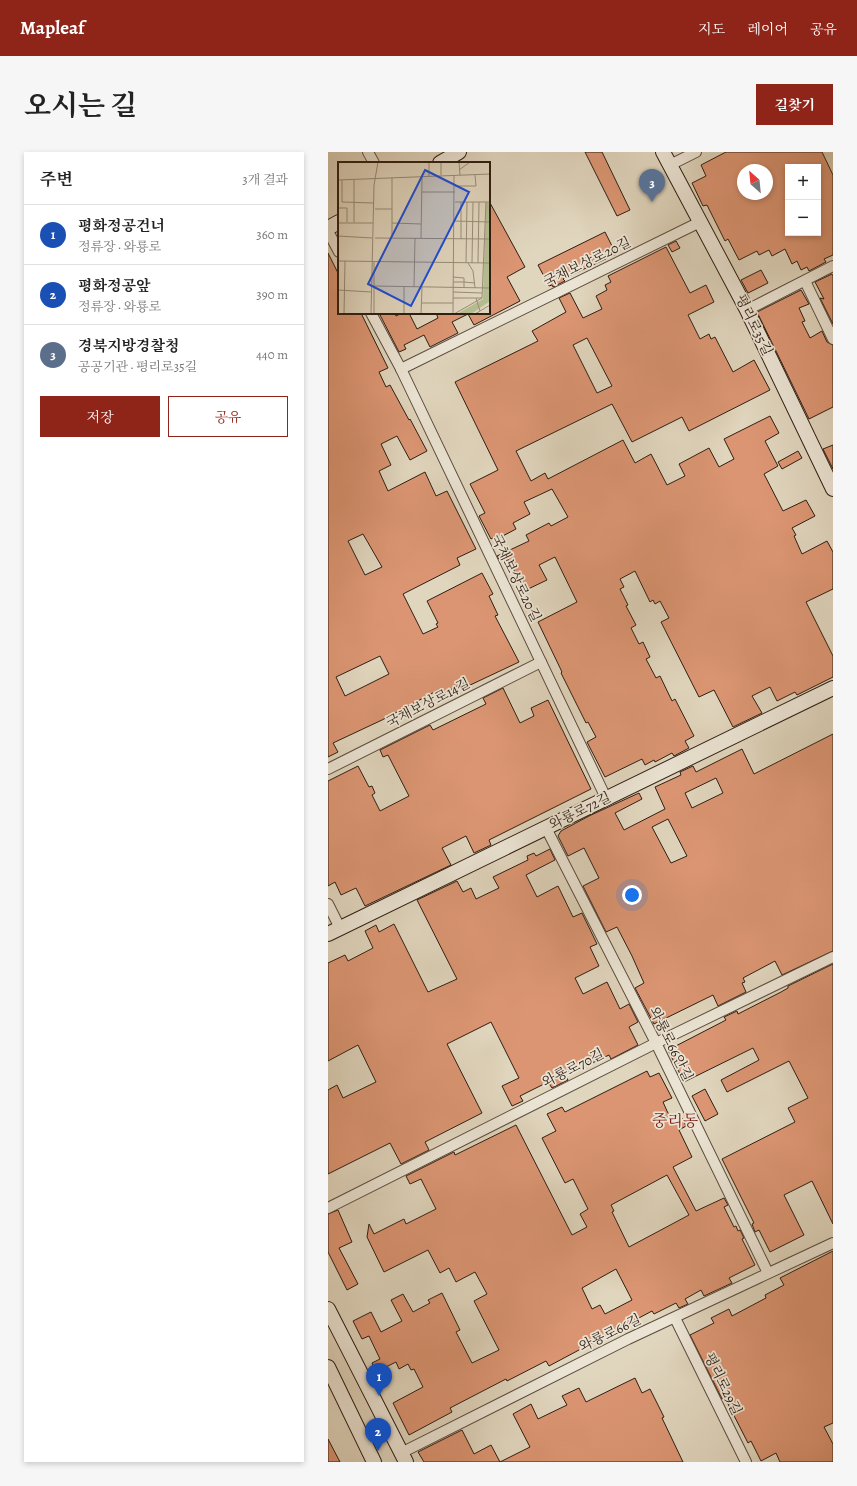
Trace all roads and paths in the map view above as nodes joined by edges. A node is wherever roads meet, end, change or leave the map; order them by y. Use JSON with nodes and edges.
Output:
{"nodes":[{"id":1,"x":368,"y":152,"type":"edge"},
{"id":2,"x":459,"y":152,"type":"edge"},
{"id":3,"x":663,"y":152,"type":"edge"},
{"id":4,"x":696,"y":152,"type":"edge"},
{"id":5,"x":373,"y":162,"type":"edge"},
{"id":6,"x":442,"y":162,"type":"edge"},
{"id":7,"x":670,"y":165,"type":"junction"},
{"id":8,"x":700,"y":222,"type":"junction"},
{"id":9,"x":338,"y":223,"type":"edge"},
{"id":10,"x":328,"y":230,"type":"edge"},
{"id":11,"x":338,"y":250,"type":"edge"},
{"id":12,"x":833,"y":266,"type":"edge"},
{"id":13,"x":805,"y":280,"type":"junction"},
{"id":14,"x":747,"y":310,"type":"junction"},
{"id":15,"x":372,"y":314,"type":"edge"},
{"id":16,"x":833,"y":339,"type":"edge"},
{"id":17,"x":401,"y":369,"type":"junction"},
{"id":18,"x":833,"y":488,"type":"edge"},
{"id":19,"x":541,"y":662,"type":"junction"},
{"id":20,"x":833,"y":688,"type":"edge"},
{"id":21,"x":328,"y":769,"type":"edge"},
{"id":22,"x":606,"y":798,"type":"junction"},
{"id":23,"x":546,"y":828,"type":"junction"},
{"id":24,"x":328,"y":904,"type":"edge"},
{"id":25,"x":334,"y":931,"type":"edge"},
{"id":26,"x":833,"y":958,"type":"edge"},
{"id":27,"x":656,"y":1043,"type":"junction"},
{"id":28,"x":328,"y":1208,"type":"edge"},
{"id":29,"x":833,"y":1242,"type":"edge"},
{"id":30,"x":768,"y":1273,"type":"junction"},
{"id":31,"x":328,"y":1309,"type":"edge"},
{"id":32,"x":675,"y":1318,"type":"junction"},
{"id":33,"x":328,"y":1368,"type":"edge"},
{"id":34,"x":404,"y":1458,"type":"edge"},
{"id":35,"x":374,"y":1462,"type":"edge"},
{"id":36,"x":746,"y":1462,"type":"edge"}],
"edges":[{"from":1,"to":5,"type":"street"},
{"from":2,"to":6,"type":"street"},
{"from":3,"to":7,"type":"street","name":"평리로35길"},
{"from":4,"to":7,"type":"street"},
{"from":7,"to":8,"type":"street","name":"평리로35길"},
{"from":8,"to":14,"type":"street","name":"평리로35길"},
{"from":8,"to":17,"type":"street","name":"국채보상로20길"},
{"from":9,"to":10,"type":"street"},
{"from":10,"to":11,"type":"street"},
{"from":12,"to":13,"type":"street"},
{"from":13,"to":14,"type":"street"},
{"from":13,"to":16,"type":"street"},
{"from":14,"to":18,"type":"street","name":"평리로35길"},
{"from":15,"to":17,"type":"street","name":"국채보상로20길"},
{"from":17,"to":19,"type":"street","name":"국채보상로20길"},
{"from":19,"to":21,"type":"street","name":"국채보상로14길"},
{"from":19,"to":22,"type":"street","name":"국채보상로20길"},
{"from":20,"to":22,"type":"street","name":"와룡로72길"},
{"from":22,"to":23,"type":"street","name":"와룡로72길"},
{"from":23,"to":25,"type":"street","name":"와룡로72길"},
{"from":23,"to":27,"type":"street","name":"와룡로66안길"},
{"from":24,"to":25,"type":"street"},
{"from":26,"to":27,"type":"street","name":"와룡로70길"},
{"from":27,"to":28,"type":"street","name":"와룡로70길"},
{"from":27,"to":30,"type":"street","name":"와룡로66안길"},
{"from":29,"to":30,"type":"street","name":"와룡로66길"},
{"from":30,"to":32,"type":"street","name":"와룡로66길"},
{"from":31,"to":34,"type":"street"},
{"from":32,"to":34,"type":"street","name":"와룡로66길"},
{"from":32,"to":36,"type":"street","name":"평리로29길"},
{"from":33,"to":35,"type":"street"}]}
